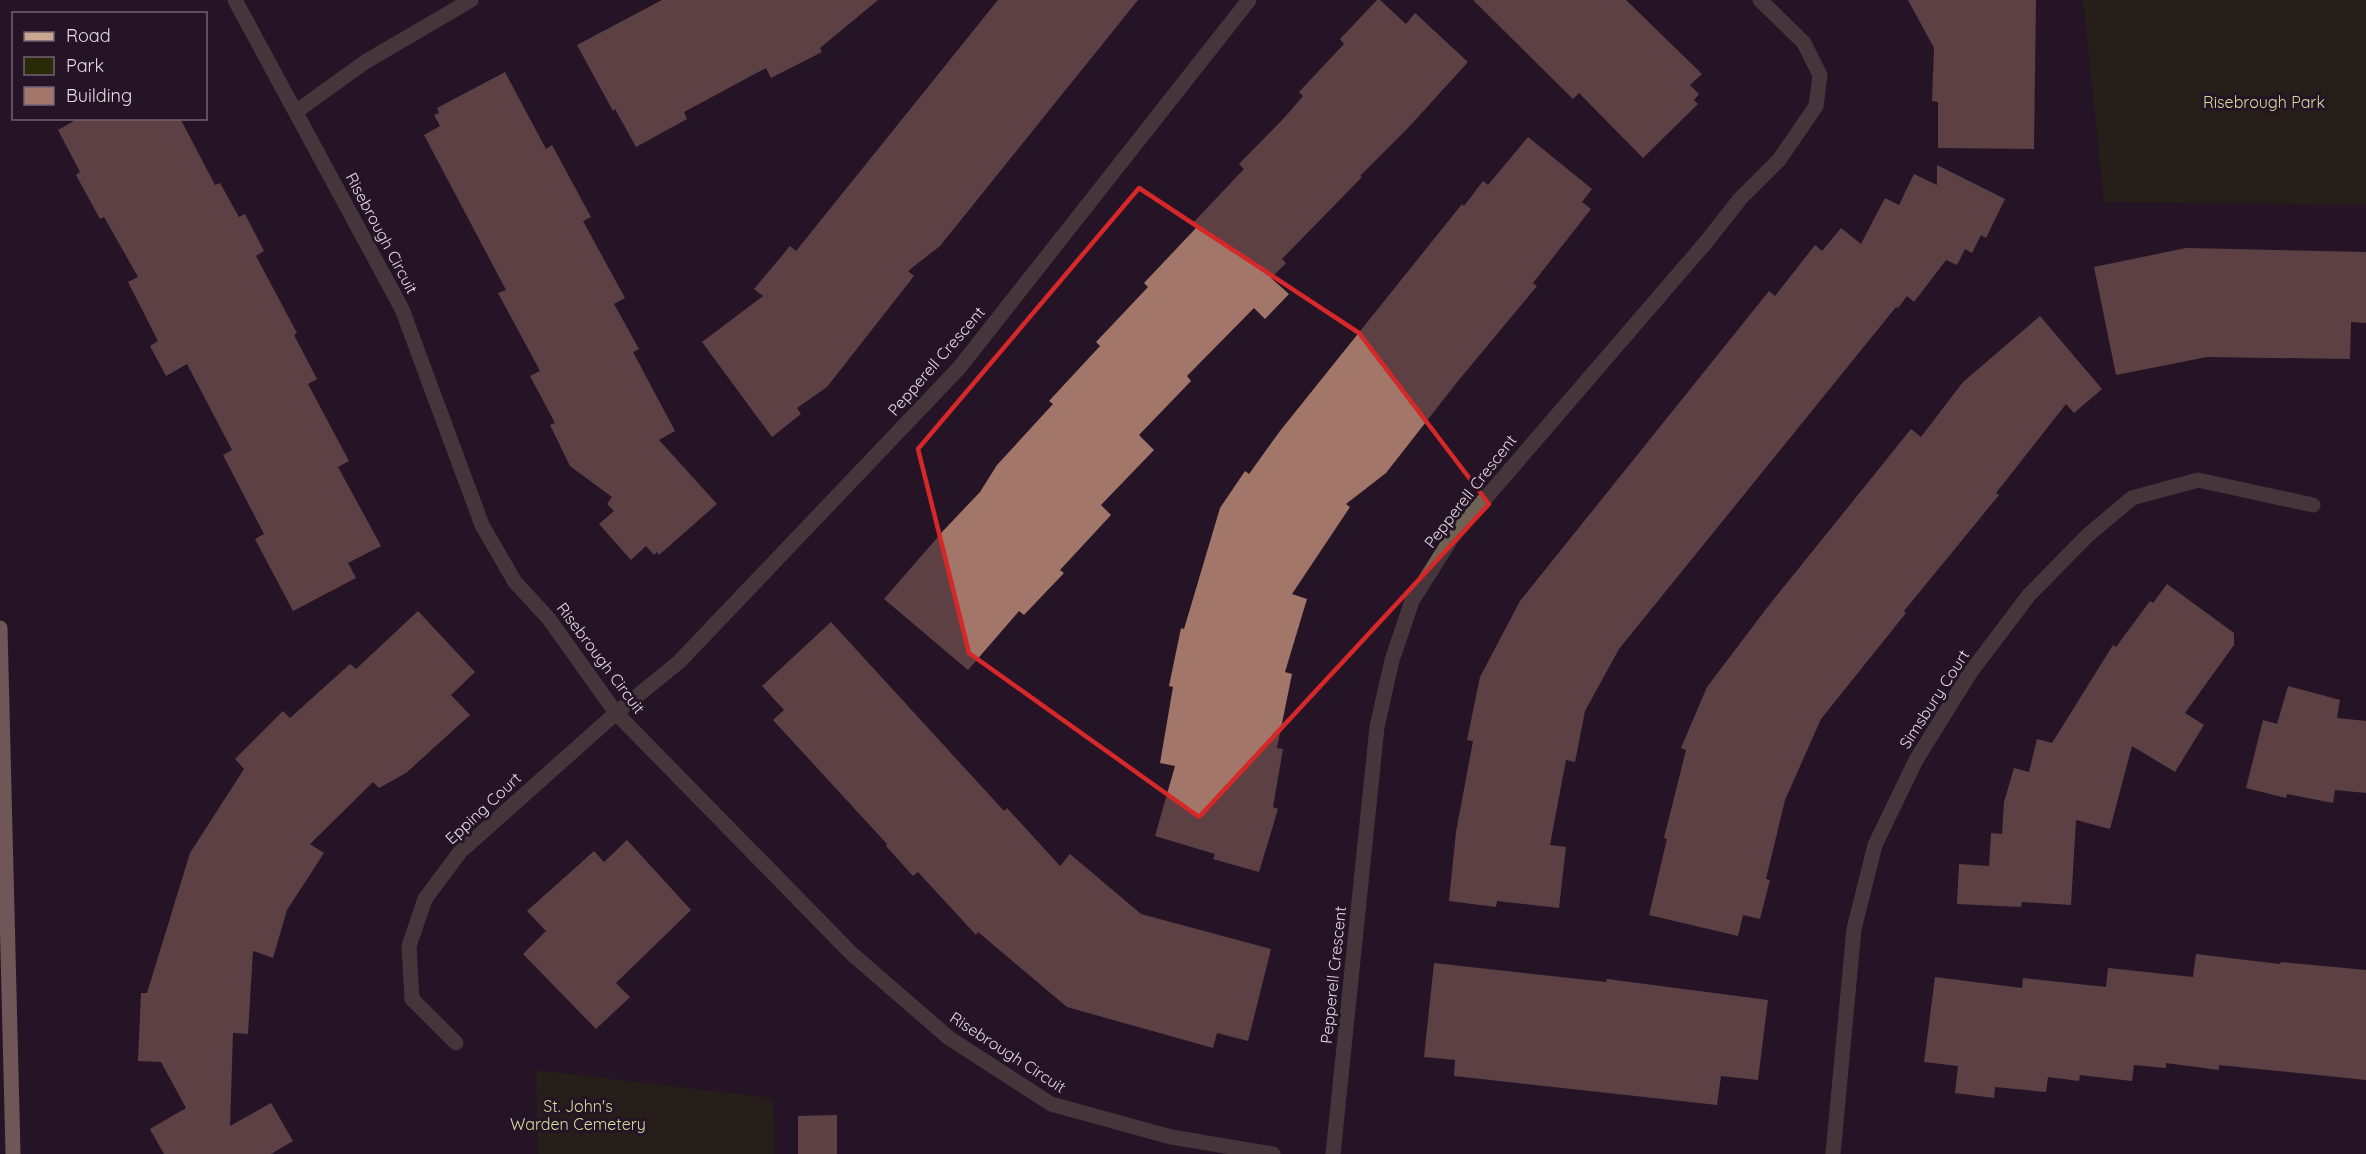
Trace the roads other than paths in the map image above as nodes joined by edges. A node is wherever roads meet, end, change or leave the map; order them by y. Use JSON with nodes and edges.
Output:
{"nodes":[{"id":1,"x":235,"y":0,"type":"edge"},
{"id":2,"x":471,"y":0,"type":"edge"},
{"id":3,"x":1249,"y":0,"type":"edge"},
{"id":4,"x":1760,"y":0,"type":"edge"},
{"id":5,"x":297,"y":111,"type":"junction"},
{"id":6,"x":2313,"y":505,"type":"dead end"},
{"id":7,"x":0,"y":628,"type":"edge"},
{"id":8,"x":616,"y":713,"type":"junction"},
{"id":9,"x":456,"y":1043,"type":"dead end"},
{"id":10,"x":13,"y":1154,"type":"edge"},
{"id":11,"x":1273,"y":1154,"type":"edge"},
{"id":12,"x":1333,"y":1154,"type":"edge"},
{"id":13,"x":1833,"y":1154,"type":"edge"}],
"edges":[{"from":1,"to":5,"type":"street","name":"Risebrough Circuit"},
{"from":2,"to":5,"type":"street"},
{"from":3,"to":8,"type":"street","name":"Pepperell Crescent"},
{"from":4,"to":12,"type":"street","name":"Pepperell Crescent"},
{"from":5,"to":8,"type":"street","name":"Risebrough Circuit"},
{"from":6,"to":13,"type":"street","name":"Simsbury Court"},
{"from":7,"to":10,"type":"main road"},
{"from":8,"to":9,"type":"street","name":"Epping Court"},
{"from":8,"to":11,"type":"street","name":"Risebrough Circuit"}]}
